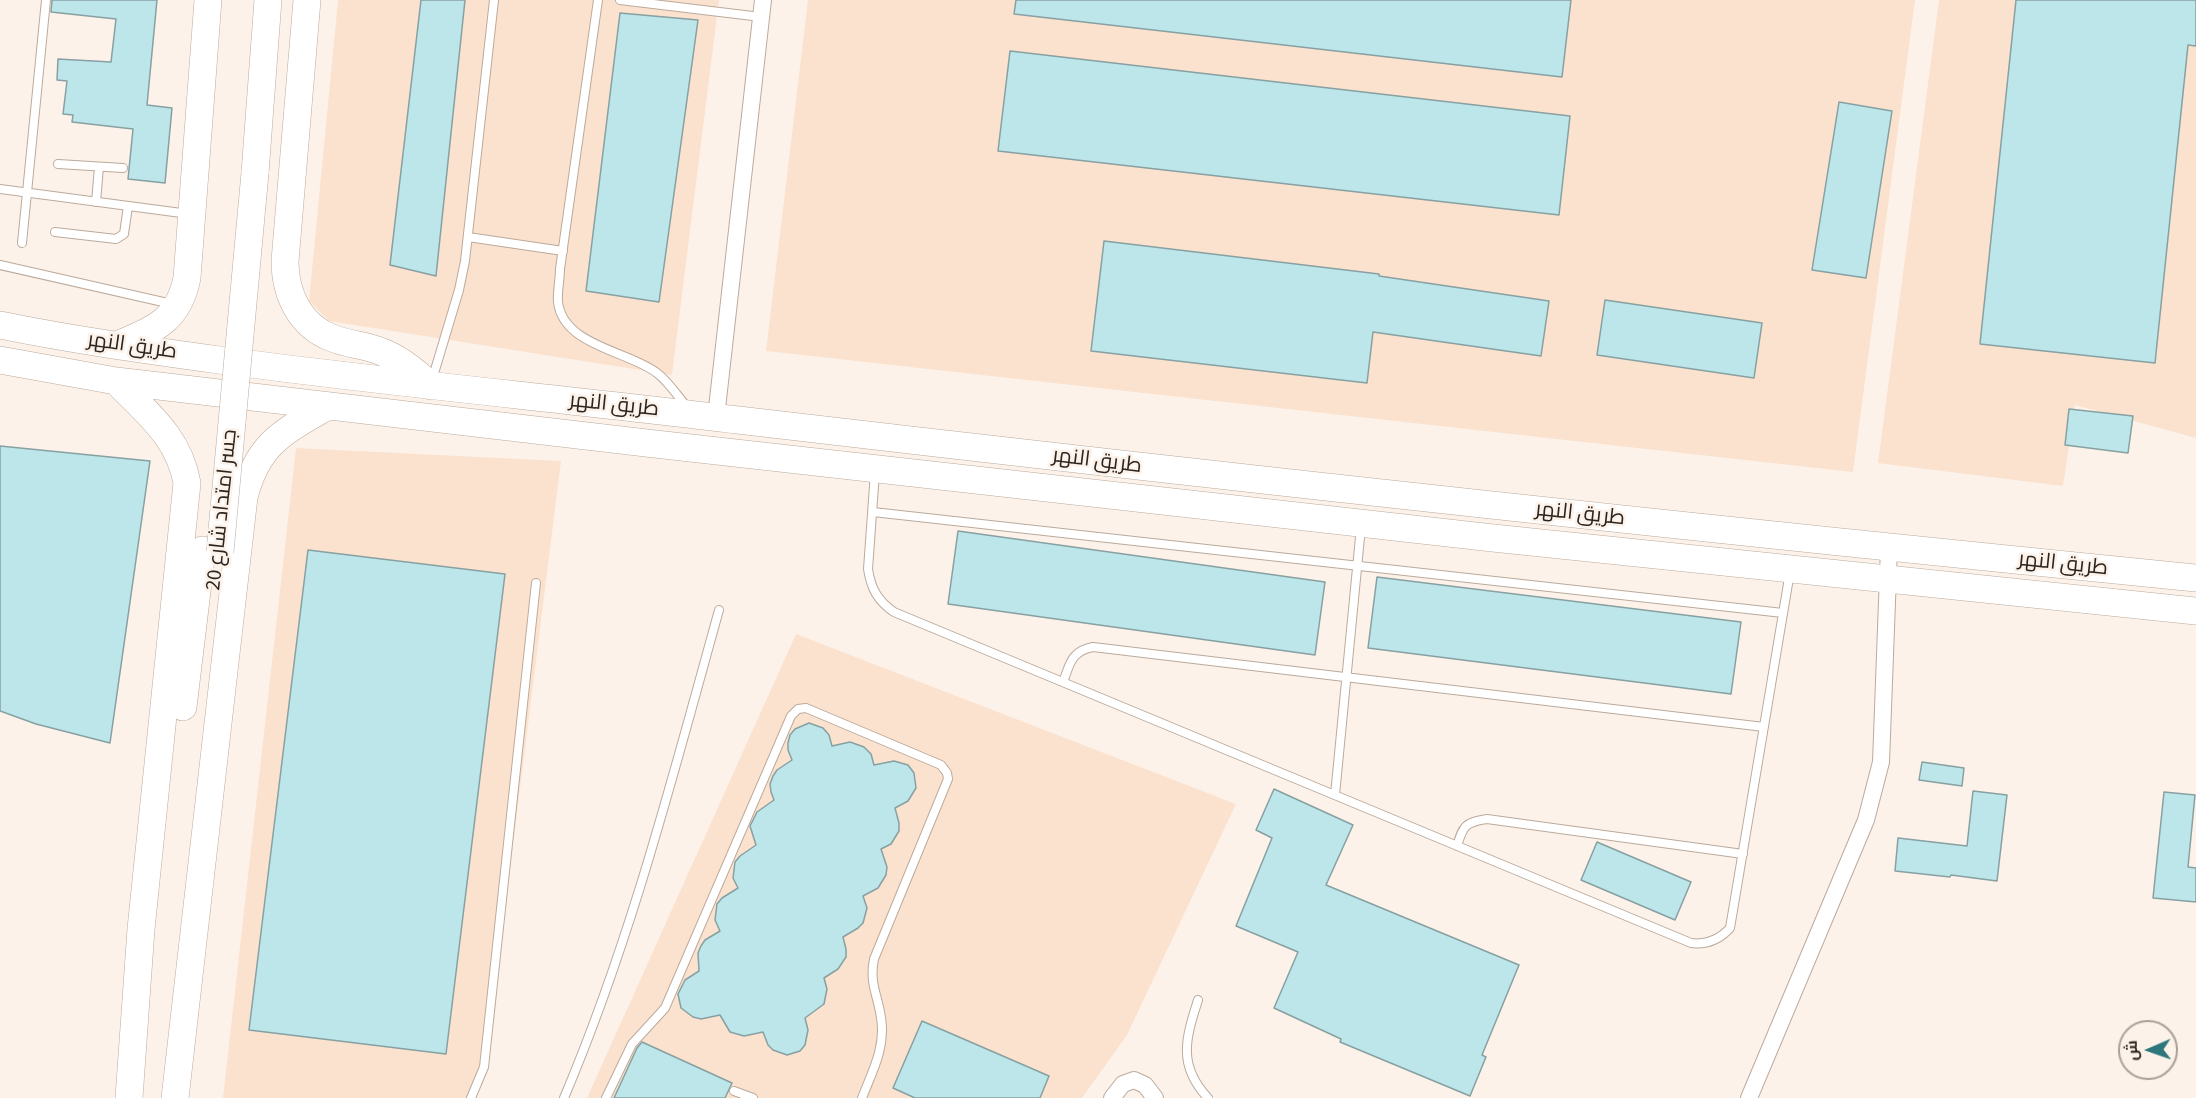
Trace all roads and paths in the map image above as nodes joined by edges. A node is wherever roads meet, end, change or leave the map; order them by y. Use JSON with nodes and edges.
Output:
{"nodes":[{"id":1,"x":46,"y":0,"type":"edge"},
{"id":2,"x":208,"y":0,"type":"edge"},
{"id":3,"x":251,"y":0,"type":"edge"},
{"id":4,"x":268,"y":0,"type":"edge"},
{"id":5,"x":307,"y":0,"type":"edge"},
{"id":6,"x":494,"y":0,"type":"edge"},
{"id":7,"x":598,"y":0,"type":"edge"},
{"id":8,"x":620,"y":0,"type":"edge"},
{"id":9,"x":763,"y":0,"type":"edge"},
{"id":10,"x":761,"y":17,"type":"junction"},
{"id":11,"x":58,"y":164,"type":"dead end"},
{"id":12,"x":99,"y":167,"type":"junction"},
{"id":13,"x":123,"y":168,"type":"dead end"},
{"id":14,"x":246,"y":173,"type":"junction"},
{"id":15,"x":0,"y":189,"type":"edge"},
{"id":16,"x":28,"y":193,"type":"junction"},
{"id":17,"x":96,"y":202,"type":"junction"},
{"id":18,"x":128,"y":206,"type":"junction"},
{"id":19,"x":192,"y":214,"type":"junction"},
{"id":20,"x":54,"y":232,"type":"dead end"},
{"id":21,"x":468,"y":237,"type":"junction"},
{"id":22,"x":22,"y":243,"type":"dead end"},
{"id":23,"x":563,"y":251,"type":"junction"},
{"id":24,"x":0,"y":266,"type":"edge"},
{"id":25,"x":179,"y":306,"type":"junction"},
{"id":26,"x":0,"y":325,"type":"edge"},
{"id":27,"x":116,"y":346,"type":"junction"},
{"id":28,"x":0,"y":360,"type":"edge"},
{"id":29,"x":116,"y":381,"type":"junction"},
{"id":30,"x":430,"y":386,"type":"junction"},
{"id":31,"x":328,"y":406,"type":"junction"},
{"id":32,"x":705,"y":416,"type":"junction"},
{"id":33,"x":876,"y":468,"type":"junction"},
{"id":34,"x":873,"y":512,"type":"junction"},
{"id":35,"x":1362,"y":523,"type":"junction"},
{"id":36,"x":1889,"y":548,"type":"junction"},
{"id":37,"x":211,"y":551,"type":"junction"},
{"id":38,"x":1358,"y":566,"type":"junction"},
{"id":39,"x":1790,"y":569,"type":"junction"},
{"id":40,"x":2196,"y":578,"type":"edge"},
{"id":41,"x":1888,"y":579,"type":"junction"},
{"id":42,"x":536,"y":583,"type":"dead end"},
{"id":43,"x":719,"y":610,"type":"dead end"},
{"id":44,"x":2196,"y":611,"type":"edge"},
{"id":45,"x":1783,"y":613,"type":"junction"},
{"id":46,"x":1347,"y":677,"type":"junction"},
{"id":47,"x":1063,"y":682,"type":"junction"},
{"id":48,"x":1764,"y":727,"type":"junction"},
{"id":49,"x":1335,"y":795,"type":"junction"},
{"id":50,"x":1457,"y":846,"type":"junction"},
{"id":51,"x":1743,"y":854,"type":"junction"},
{"id":52,"x":1198,"y":1000,"type":"dead end"},
{"id":53,"x":135,"y":1007,"type":"junction"},
{"id":54,"x":184,"y":1018,"type":"junction"},
{"id":55,"x":734,"y":1091,"type":"dead end"},
{"id":56,"x":129,"y":1098,"type":"edge"},
{"id":57,"x":175,"y":1098,"type":"edge"},
{"id":58,"x":471,"y":1098,"type":"edge"},
{"id":59,"x":564,"y":1098,"type":"edge"},
{"id":60,"x":606,"y":1098,"type":"edge"},
{"id":61,"x":753,"y":1098,"type":"edge"},
{"id":62,"x":862,"y":1098,"type":"edge"},
{"id":63,"x":1112,"y":1098,"type":"edge"},
{"id":64,"x":1155,"y":1098,"type":"edge"},
{"id":65,"x":1208,"y":1098,"type":"edge"},
{"id":66,"x":1749,"y":1098,"type":"edge"}],
"edges":[{"from":1,"to":16,"type":"lane"},
{"from":2,"to":19,"type":"main road"},
{"from":3,"to":14,"type":"main road","name":"جسر امتداد شارع 20"},
{"from":4,"to":14,"type":"main road","name":"جسر امتداد شارع 20"},
{"from":5,"to":30,"type":"main road"},
{"from":6,"to":21,"type":"lane"},
{"from":7,"to":23,"type":"lane"},
{"from":8,"to":10,"type":"lane"},
{"from":9,"to":10,"type":"street"},
{"from":10,"to":32,"type":"street"},
{"from":11,"to":12,"type":"lane"},
{"from":12,"to":13,"type":"lane"},
{"from":12,"to":17,"type":"lane"},
{"from":14,"to":37,"type":"main road","name":"جسر امتداد شارع 20"},
{"from":15,"to":16,"type":"lane"},
{"from":16,"to":17,"type":"lane"},
{"from":16,"to":22,"type":"lane"},
{"from":17,"to":18,"type":"lane"},
{"from":18,"to":19,"type":"lane"},
{"from":18,"to":20,"type":"lane"},
{"from":19,"to":25,"type":"main road"},
{"from":21,"to":23,"type":"lane"},
{"from":21,"to":30,"type":"lane"},
{"from":23,"to":32,"type":"lane"},
{"from":24,"to":25,"type":"lane"},
{"from":25,"to":27,"type":"main road"},
{"from":26,"to":27,"type":"main road","name":"طريق النهر"},
{"from":27,"to":30,"type":"main road","name":"طريق النهر"},
{"from":28,"to":29,"type":"main road","name":"طريق النهر"},
{"from":29,"to":31,"type":"main road","name":"طريق النهر"},
{"from":29,"to":53,"type":"main road"},
{"from":30,"to":32,"type":"main road","name":"طريق النهر"},
{"from":31,"to":33,"type":"main road","name":"طريق النهر"},
{"from":31,"to":54,"type":"main road"},
{"from":32,"to":36,"type":"main road","name":"طريق النهر"},
{"from":33,"to":34,"type":"lane"},
{"from":33,"to":35,"type":"main road","name":"طريق النهر"},
{"from":34,"to":38,"type":"lane"},
{"from":34,"to":47,"type":"lane"},
{"from":35,"to":38,"type":"lane"},
{"from":35,"to":39,"type":"main road","name":"طريق النهر"},
{"from":36,"to":40,"type":"main road","name":"طريق النهر"},
{"from":36,"to":41,"type":"street"},
{"from":37,"to":53,"type":"main road","name":"جسر امتداد شارع 20"},
{"from":37,"to":54,"type":"main road","name":"جسر امتداد شارع 20"},
{"from":38,"to":45,"type":"lane"},
{"from":38,"to":46,"type":"lane"},
{"from":39,"to":41,"type":"main road","name":"طريق النهر"},
{"from":39,"to":45,"type":"lane"},
{"from":41,"to":44,"type":"main road","name":"طريق النهر"},
{"from":41,"to":66,"type":"street"},
{"from":42,"to":58,"type":"lane"},
{"from":43,"to":59,"type":"lane"},
{"from":45,"to":48,"type":"lane"},
{"from":46,"to":47,"type":"lane"},
{"from":46,"to":48,"type":"lane"},
{"from":46,"to":49,"type":"lane"},
{"from":47,"to":49,"type":"lane"},
{"from":48,"to":51,"type":"lane"},
{"from":49,"to":50,"type":"lane"},
{"from":50,"to":51,"type":"lane"},
{"from":50,"to":51,"type":"lane"},
{"from":52,"to":65,"type":"lane"},
{"from":53,"to":56,"type":"main road"},
{"from":54,"to":57,"type":"main road"},
{"from":55,"to":61,"type":"lane"},
{"from":60,"to":62,"type":"lane"},
{"from":63,"to":64,"type":"street"}]}
